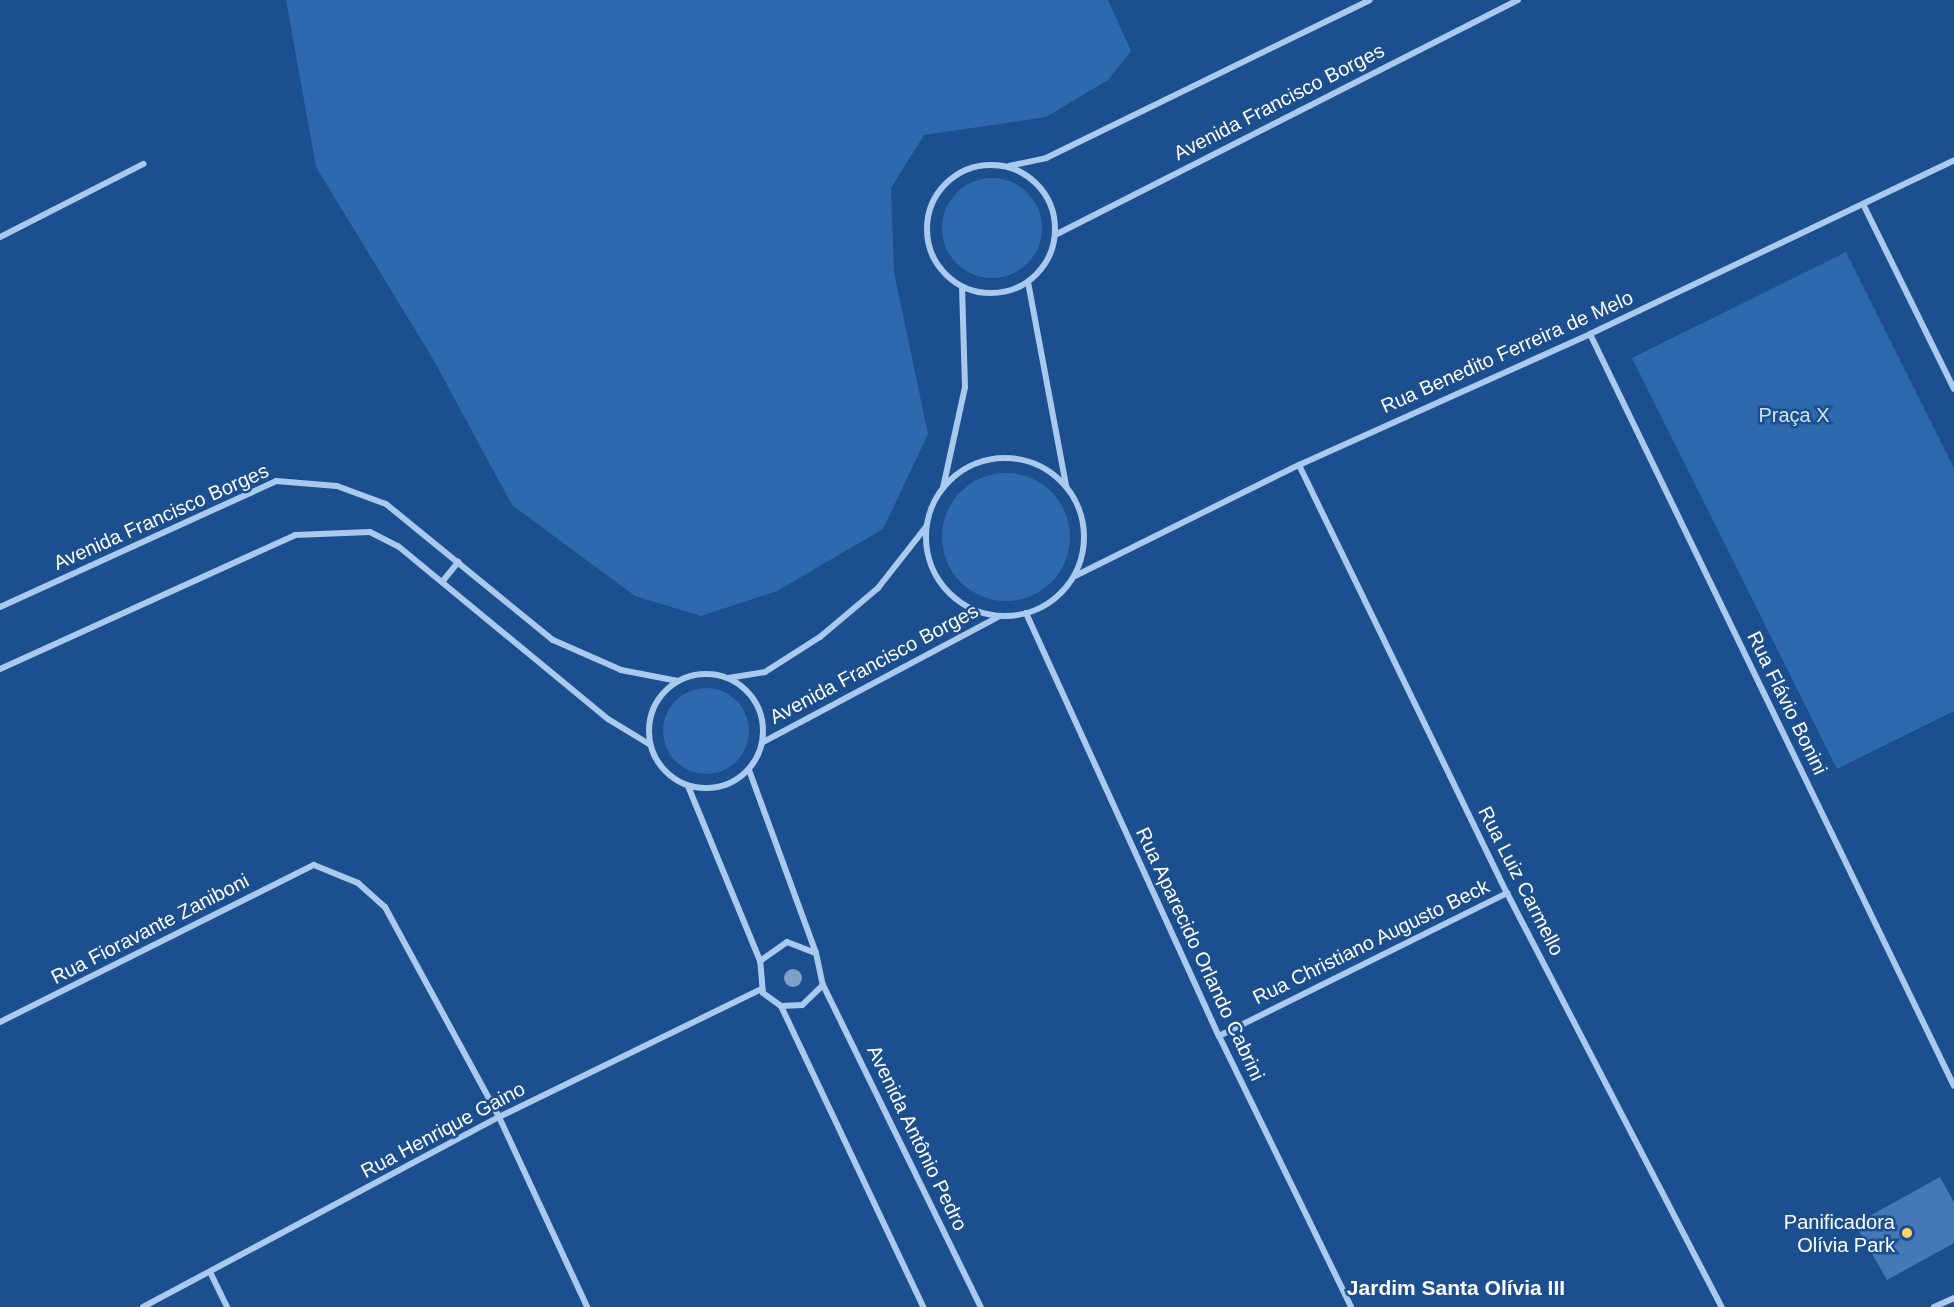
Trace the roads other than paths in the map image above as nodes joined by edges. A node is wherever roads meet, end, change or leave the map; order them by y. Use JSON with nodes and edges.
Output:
{"nodes":[{"id":1,"x":1370,"y":0,"type":"edge"},
{"id":2,"x":1518,"y":0,"type":"edge"},
{"id":3,"x":1954,"y":160,"type":"edge"},
{"id":4,"x":143,"y":164,"type":"dead end"},
{"id":5,"x":1008,"y":166,"type":"junction"},
{"id":6,"x":1863,"y":204,"type":"junction"},
{"id":7,"x":1056,"y":235,"type":"junction"},
{"id":8,"x":0,"y":237,"type":"edge"},
{"id":9,"x":1028,"y":282,"type":"junction"},
{"id":10,"x":962,"y":287,"type":"junction"},
{"id":11,"x":1590,"y":334,"type":"junction"},
{"id":12,"x":1954,"y":390,"type":"edge"},
{"id":13,"x":1299,"y":465,"type":"junction"},
{"id":14,"x":1066,"y":486,"type":"junction"},
{"id":15,"x":943,"y":488,"type":"junction"},
{"id":16,"x":927,"y":527,"type":"junction"},
{"id":17,"x":458,"y":562,"type":"junction"},
{"id":18,"x":1075,"y":576,"type":"junction"},
{"id":19,"x":442,"y":582,"type":"junction"},
{"id":20,"x":0,"y":607,"type":"edge"},
{"id":21,"x":1026,"y":613,"type":"junction"},
{"id":22,"x":1000,"y":616,"type":"junction"},
{"id":23,"x":0,"y":669,"type":"edge"},
{"id":24,"x":728,"y":678,"type":"junction"},
{"id":25,"x":678,"y":681,"type":"junction"},
{"id":26,"x":763,"y":742,"type":"junction"},
{"id":27,"x":650,"y":744,"type":"junction"},
{"id":28,"x":749,"y":770,"type":"junction"},
{"id":29,"x":688,"y":786,"type":"junction"},
{"id":30,"x":1507,"y":893,"type":"junction"},
{"id":31,"x":816,"y":953,"type":"junction"},
{"id":32,"x":760,"y":961,"type":"junction"},
{"id":33,"x":823,"y":985,"type":"junction"},
{"id":34,"x":761,"y":988,"type":"junction"},
{"id":35,"x":782,"y":1006,"type":"junction"},
{"id":36,"x":0,"y":1022,"type":"edge"},
{"id":37,"x":1219,"y":1036,"type":"junction"},
{"id":38,"x":1954,"y":1086,"type":"edge"},
{"id":39,"x":499,"y":1117,"type":"junction"},
{"id":40,"x":211,"y":1274,"type":"junction"},
{"id":41,"x":1954,"y":1298,"type":"edge"},
{"id":42,"x":143,"y":1307,"type":"edge"},
{"id":43,"x":227,"y":1307,"type":"edge"},
{"id":44,"x":587,"y":1307,"type":"edge"},
{"id":45,"x":923,"y":1307,"type":"edge"},
{"id":46,"x":981,"y":1307,"type":"edge"},
{"id":47,"x":1351,"y":1307,"type":"edge"},
{"id":48,"x":1722,"y":1307,"type":"edge"},
{"id":49,"x":1934,"y":1307,"type":"edge"}],
"edges":[{"from":1,"to":5,"type":"street"},
{"from":2,"to":7,"type":"street","name":"Avenida Francisco Borges"},
{"from":3,"to":6,"type":"street","name":"Rua Benedito Ferreira de Melo"},
{"from":4,"to":8,"type":"street"},
{"from":5,"to":7,"type":"street"},
{"from":5,"to":10,"type":"street"},
{"from":6,"to":11,"type":"street","name":"Rua Benedito Ferreira de Melo"},
{"from":6,"to":12,"type":"street"},
{"from":7,"to":9,"type":"street"},
{"from":9,"to":10,"type":"street"},
{"from":9,"to":14,"type":"street"},
{"from":10,"to":15,"type":"street"},
{"from":11,"to":13,"type":"street","name":"Rua Benedito Ferreira de Melo"},
{"from":11,"to":38,"type":"street","name":"Rua Flávio Bonini"},
{"from":13,"to":18,"type":"street","name":"Rua Benedito Ferreira de Melo"},
{"from":13,"to":30,"type":"street","name":"Rua Luiz Carmello"},
{"from":14,"to":15,"type":"street"},
{"from":14,"to":18,"type":"street"},
{"from":15,"to":16,"type":"street"},
{"from":16,"to":22,"type":"street"},
{"from":16,"to":24,"type":"street"},
{"from":17,"to":19,"type":"street"},
{"from":17,"to":20,"type":"street","name":"Avenida Francisco Borges"},
{"from":17,"to":25,"type":"street","name":"Avenida Francisco Borges"},
{"from":18,"to":21,"type":"street"},
{"from":19,"to":23,"type":"street"},
{"from":19,"to":27,"type":"street"},
{"from":21,"to":22,"type":"street"},
{"from":21,"to":37,"type":"street","name":"Rua Aparecido Orlando Cabrini"},
{"from":22,"to":26,"type":"street","name":"Avenida Francisco Borges"},
{"from":24,"to":25,"type":"street"},
{"from":24,"to":26,"type":"street"},
{"from":25,"to":27,"type":"street"},
{"from":26,"to":28,"type":"street"},
{"from":27,"to":29,"type":"street"},
{"from":28,"to":29,"type":"street"},
{"from":28,"to":31,"type":"street"},
{"from":29,"to":32,"type":"street"},
{"from":30,"to":37,"type":"street","name":"Rua Christiano Augusto Beck"},
{"from":30,"to":48,"type":"street","name":"Rua Luiz Carmello"},
{"from":31,"to":32,"type":"street"},
{"from":31,"to":33,"type":"street"},
{"from":32,"to":34,"type":"street"},
{"from":33,"to":35,"type":"street"},
{"from":33,"to":46,"type":"street","name":"Avenida Antônio Pedro"},
{"from":34,"to":35,"type":"street"},
{"from":34,"to":39,"type":"street","name":"Rua Henrique Gaino"},
{"from":35,"to":45,"type":"street"},
{"from":36,"to":39,"type":"street","name":"Rua Fioravante Zaniboni"},
{"from":37,"to":47,"type":"street","name":"Rua Aparecido Orlando Cabrini"},
{"from":39,"to":40,"type":"street","name":"Rua Henrique Gaino"},
{"from":39,"to":44,"type":"street"},
{"from":40,"to":42,"type":"street","name":"Rua Henrique Gaino"},
{"from":40,"to":43,"type":"street"},
{"from":41,"to":49,"type":"street"}]}
